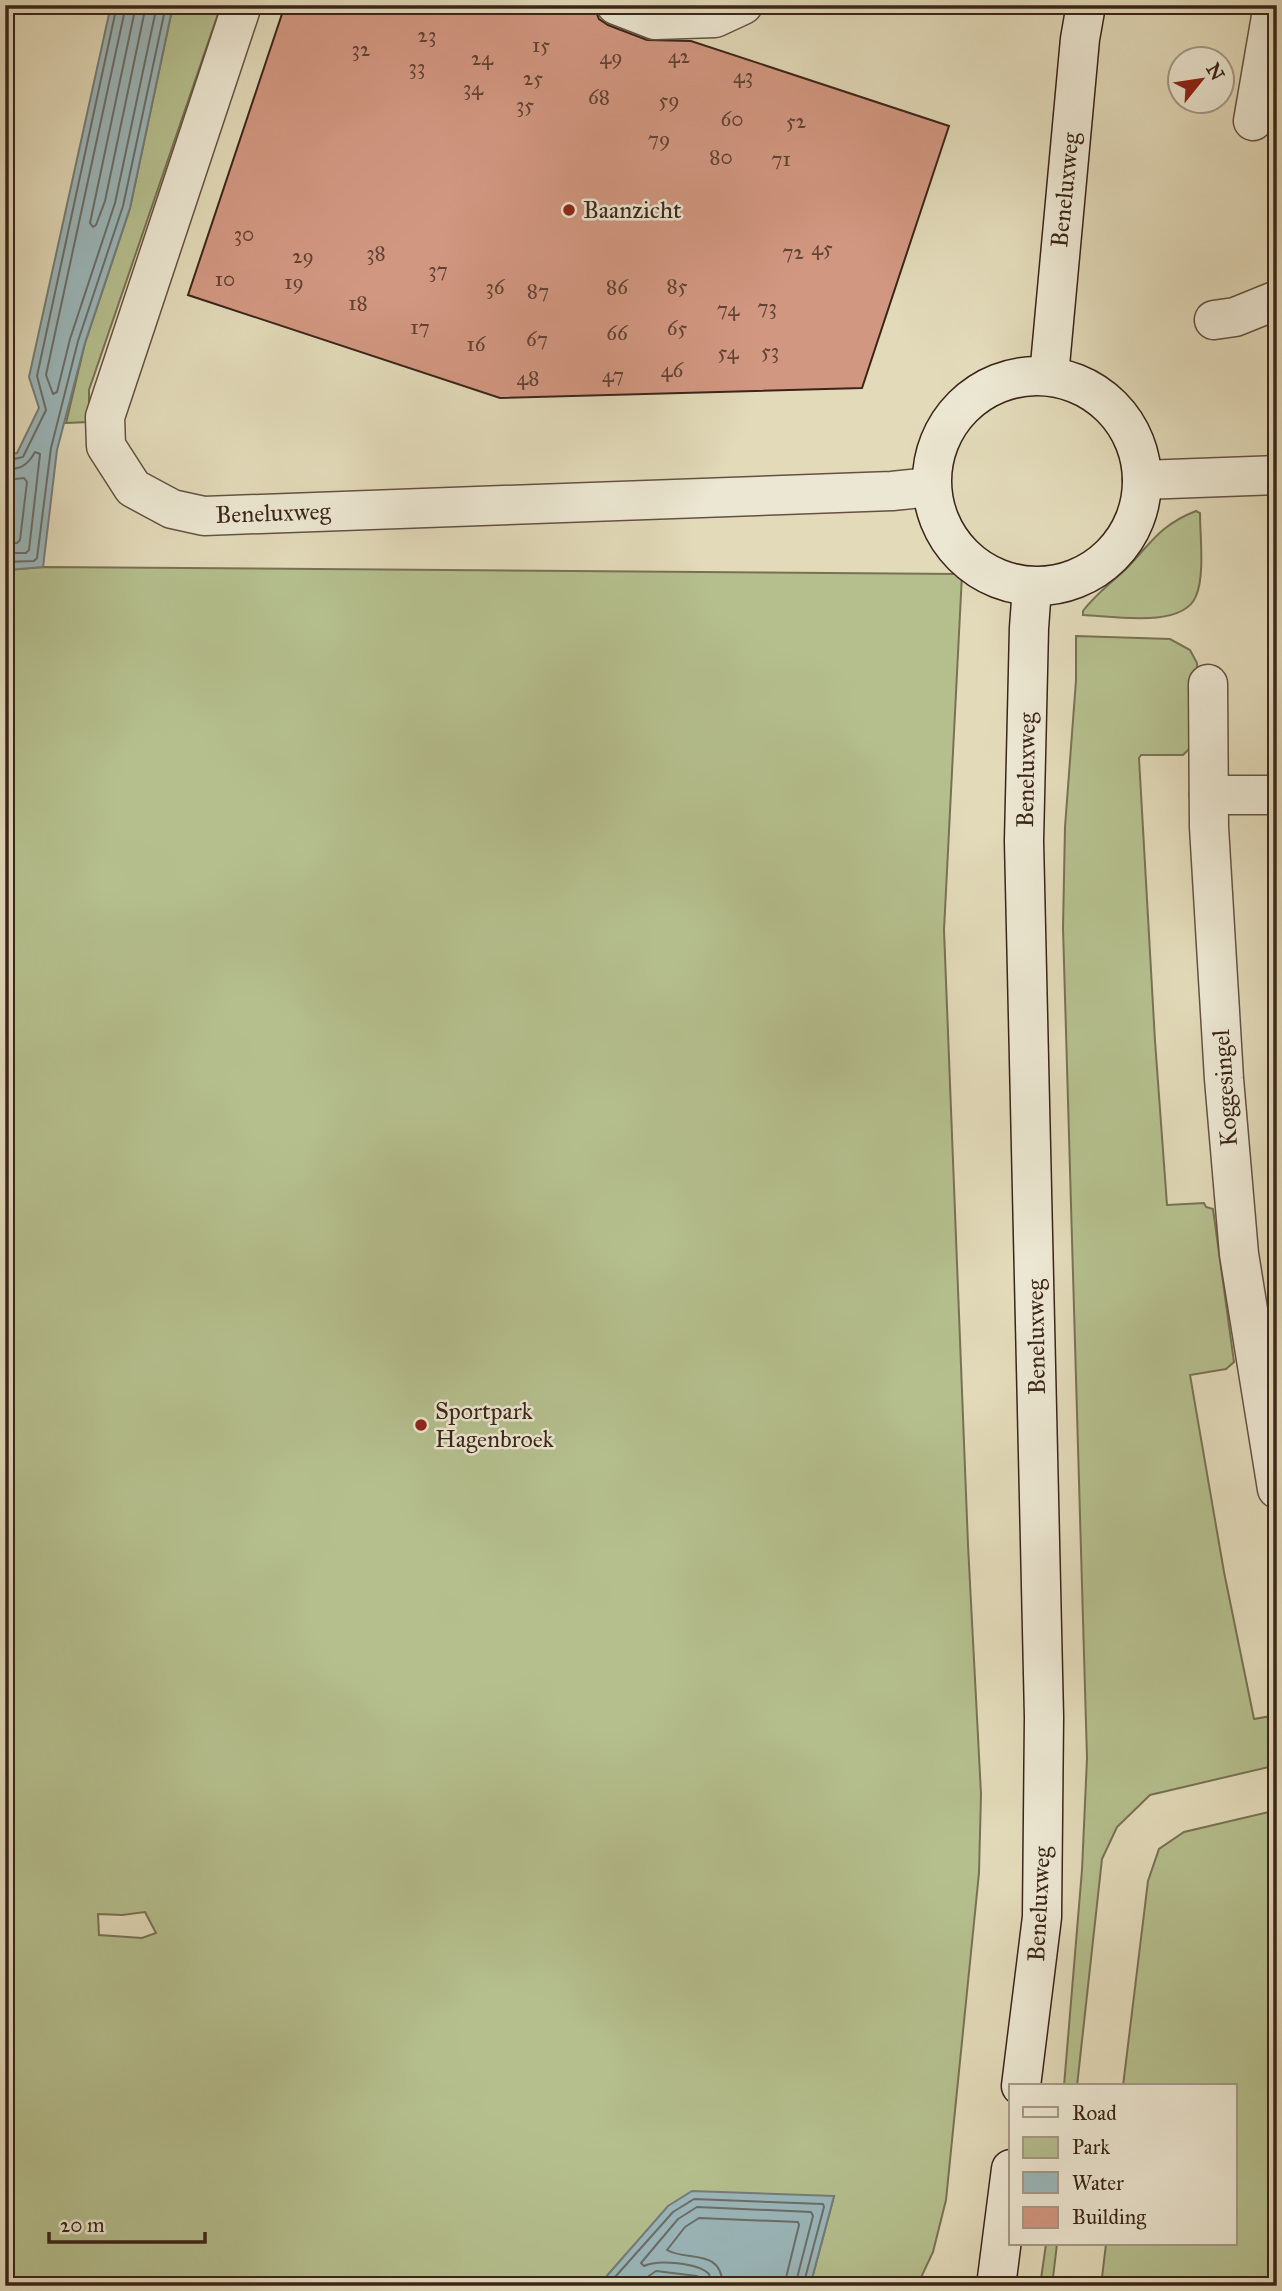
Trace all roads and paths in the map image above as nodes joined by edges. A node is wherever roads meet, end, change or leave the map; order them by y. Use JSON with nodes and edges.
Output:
{"nodes":[{"id":1,"x":242,"y":5,"type":"edge"},
{"id":2,"x":616,"y":5,"type":"edge"},
{"id":3,"x":743,"y":5,"type":"edge"},
{"id":4,"x":1086,"y":5,"type":"edge"},
{"id":5,"x":1273,"y":5,"type":"edge"},
{"id":6,"x":1253,"y":121,"type":"dead end"},
{"id":7,"x":1275,"y":307,"type":"edge"},
{"id":8,"x":1214,"y":320,"type":"dead end"},
{"id":9,"x":1049,"y":376,"type":"junction"},
{"id":10,"x":1277,"y":475,"type":"edge"},
{"id":11,"x":1142,"y":480,"type":"junction"},
{"id":12,"x":931,"y":487,"type":"junction"},
{"id":13,"x":1032,"y":587,"type":"junction"},
{"id":14,"x":1208,"y":684,"type":"dead end"},
{"id":15,"x":1209,"y":795,"type":"junction"},
{"id":16,"x":1277,"y":795,"type":"edge"},
{"id":17,"x":1277,"y":1489,"type":"edge"},
{"id":18,"x":1021,"y":2084,"type":"edge"},
{"id":19,"x":1009,"y":2185,"type":"edge"},
{"id":20,"x":996,"y":2286,"type":"edge"}],
"edges":[{"from":1,"to":12,"type":"street","name":"Beneluxweg"},
{"from":2,"to":3,"type":"street"},
{"from":4,"to":9,"type":"street","name":"Beneluxweg"},
{"from":5,"to":6,"type":"street"},
{"from":7,"to":8,"type":"street"},
{"from":9,"to":11,"type":"street"},
{"from":9,"to":12,"type":"street"},
{"from":10,"to":11,"type":"street"},
{"from":11,"to":13,"type":"street"},
{"from":12,"to":13,"type":"street"},
{"from":13,"to":18,"type":"street","name":"Beneluxweg"},
{"from":14,"to":15,"type":"street","name":"Koggesingel"},
{"from":15,"to":16,"type":"street"},
{"from":15,"to":17,"type":"street","name":"Koggesingel"},
{"from":19,"to":20,"type":"street"}]}
